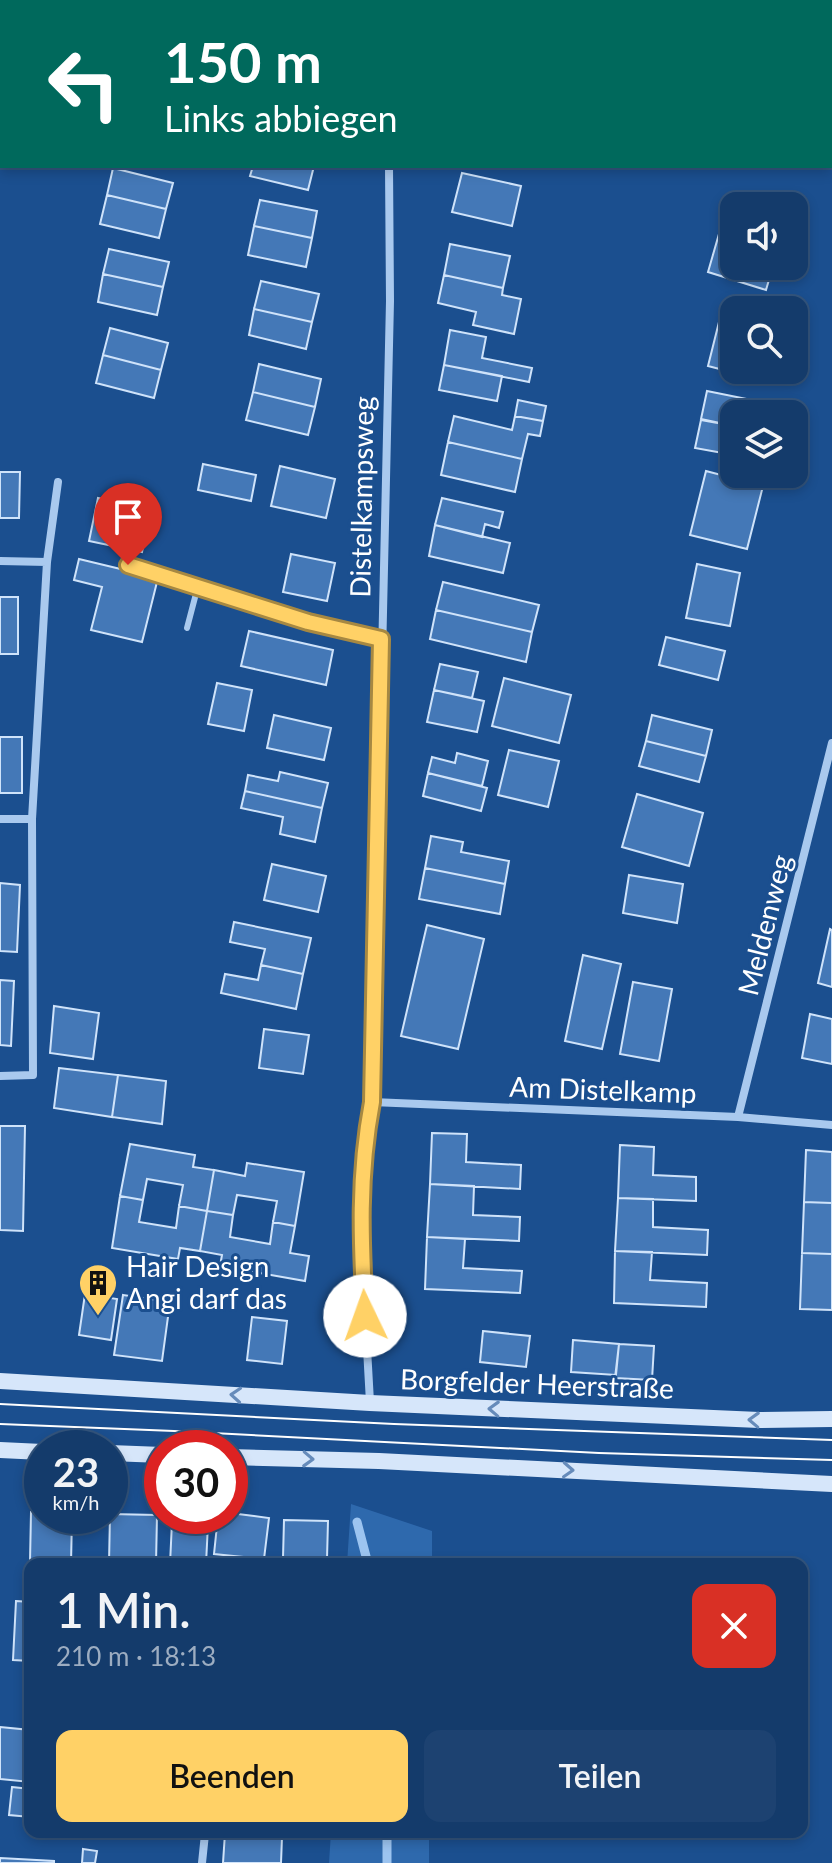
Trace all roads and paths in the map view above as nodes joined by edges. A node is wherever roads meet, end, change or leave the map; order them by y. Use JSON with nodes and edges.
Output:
{"nodes":[{"id":1,"x":389,"y":168,"type":"edge"},
{"id":2,"x":58,"y":482,"type":"dead end"},
{"id":3,"x":0,"y":561,"type":"edge"},
{"id":4,"x":47,"y":562,"type":"junction"},
{"id":5,"x":128,"y":565,"type":"dead end"},
{"id":6,"x":198,"y":586,"type":"junction"},
{"id":7,"x":187,"y":628,"type":"dead end"},
{"id":8,"x":381,"y":639,"type":"junction"},
{"id":9,"x":832,"y":743,"type":"edge"},
{"id":10,"x":0,"y":819,"type":"edge"},
{"id":11,"x":32,"y":819,"type":"junction"},
{"id":12,"x":0,"y":1076,"type":"edge"},
{"id":13,"x":372,"y":1102,"type":"junction"},
{"id":14,"x":738,"y":1117,"type":"junction"},
{"id":15,"x":832,"y":1125,"type":"edge"},
{"id":16,"x":0,"y":1381,"type":"edge"},
{"id":17,"x":370,"y":1403,"type":"junction"},
{"id":18,"x":832,"y":1419,"type":"edge"},
{"id":19,"x":0,"y":1450,"type":"edge"},
{"id":20,"x":24,"y":1451,"type":"edge"},
{"id":21,"x":248,"y":1457,"type":"edge"},
{"id":22,"x":829,"y":1483,"type":"edge"},
{"id":23,"x":205,"y":1838,"type":"edge"},
{"id":24,"x":202,"y":1863,"type":"edge"}],
"edges":[{"from":1,"to":8,"type":"street","name":"Distelkampsweg"},
{"from":2,"to":4,"type":"street"},
{"from":3,"to":4,"type":"street"},
{"from":4,"to":11,"type":"street"},
{"from":5,"to":6,"type":"lane"},
{"from":6,"to":7,"type":"lane"},
{"from":6,"to":8,"type":"lane"},
{"from":8,"to":13,"type":"street","name":"Distelkampsweg"},
{"from":9,"to":14,"type":"street","name":"Meldenweg"},
{"from":10,"to":11,"type":"street"},
{"from":11,"to":12,"type":"street"},
{"from":13,"to":14,"type":"street","name":"Am Distelkamp"},
{"from":13,"to":17,"type":"street","name":"Distelkampsweg"},
{"from":14,"to":15,"type":"street","name":"Am Distelkamp"},
{"from":17,"to":16,"type":"main road","name":"Borgfelder Heerstraße","one_way":true},
{"from":18,"to":17,"type":"main road","name":"Borgfelder Heerstraße","one_way":true},
{"from":19,"to":20,"type":"main road"},
{"from":21,"to":22,"type":"main road","one_way":true},
{"from":23,"to":24,"type":"street"}]}
